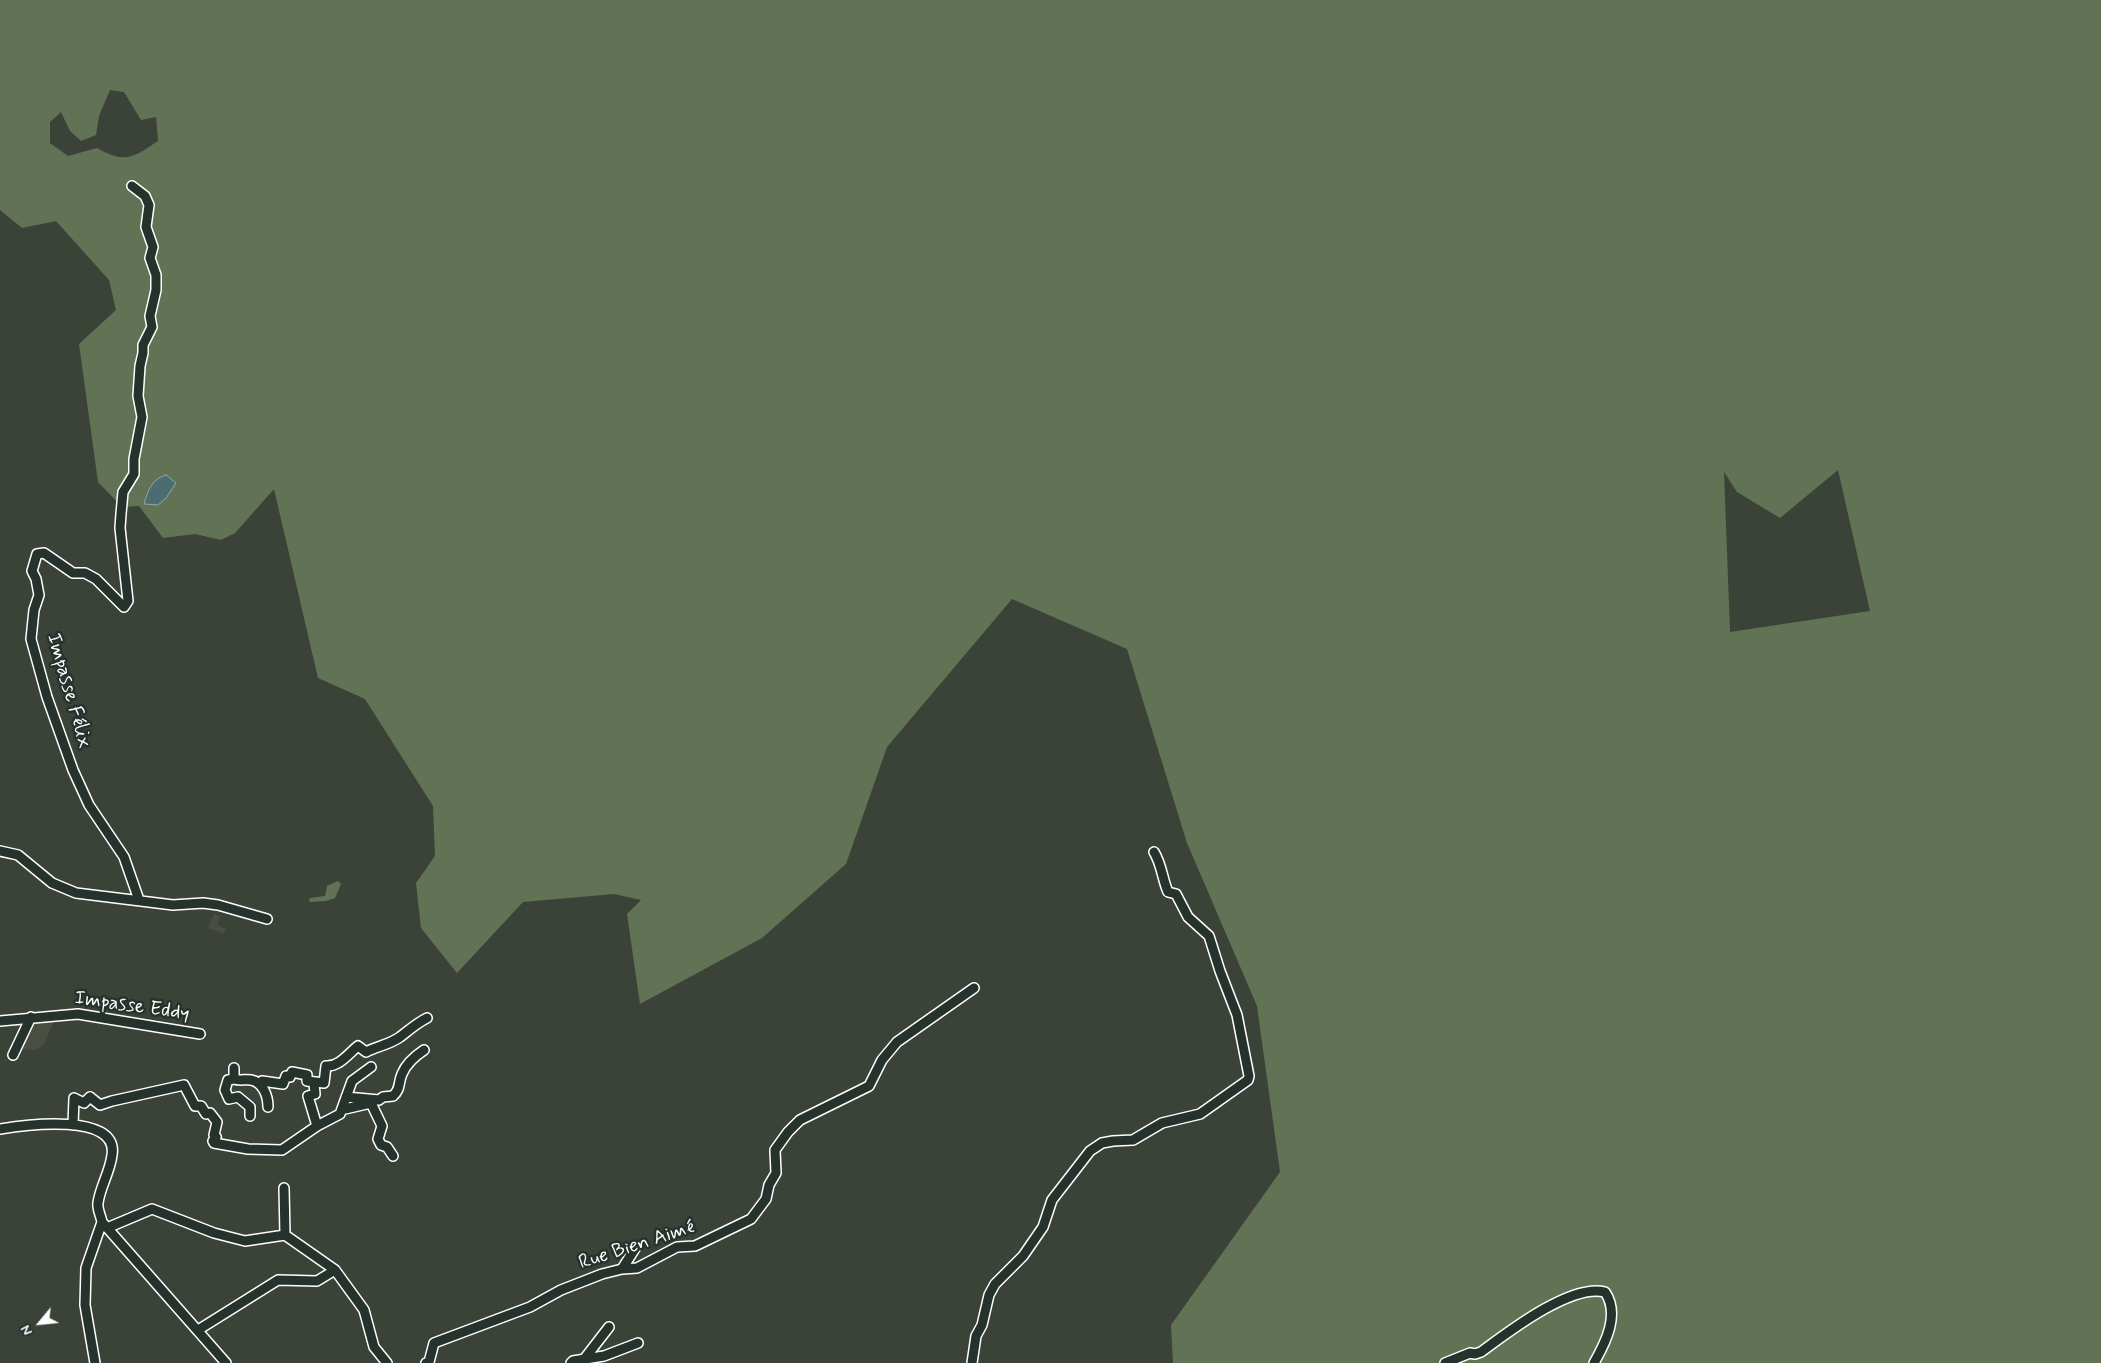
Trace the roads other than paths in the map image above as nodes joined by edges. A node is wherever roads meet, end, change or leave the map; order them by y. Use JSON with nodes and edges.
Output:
{"nodes":[{"id":1,"x":132,"y":186,"type":"dead end"},
{"id":2,"x":0,"y":851,"type":"edge"},
{"id":3,"x":1154,"y":852,"type":"dead end"},
{"id":4,"x":140,"y":900,"type":"junction"},
{"id":5,"x":267,"y":919,"type":"dead end"},
{"id":6,"x":974,"y":988,"type":"dead end"},
{"id":7,"x":31,"y":1017,"type":"junction"},
{"id":8,"x":427,"y":1018,"type":"dead end"},
{"id":9,"x":0,"y":1021,"type":"edge"},
{"id":10,"x":200,"y":1034,"type":"dead end"},
{"id":11,"x":424,"y":1050,"type":"dead end"},
{"id":12,"x":13,"y":1055,"type":"dead end"},
{"id":13,"x":371,"y":1067,"type":"dead end"},
{"id":14,"x":234,"y":1068,"type":"dead end"},
{"id":15,"x":234,"y":1079,"type":"junction"},
{"id":16,"x":314,"y":1083,"type":"junction"},
{"id":17,"x":260,"y":1085,"type":"junction"},
{"id":18,"x":345,"y":1102,"type":"junction"},
{"id":19,"x":268,"y":1107,"type":"dead end"},
{"id":20,"x":250,"y":1116,"type":"dead end"},
{"id":21,"x":73,"y":1125,"type":"junction"},
{"id":22,"x":317,"y":1126,"type":"junction"},
{"id":23,"x":0,"y":1129,"type":"edge"},
{"id":24,"x":393,"y":1156,"type":"dead end"},
{"id":25,"x":284,"y":1188,"type":"dead end"},
{"id":26,"x":105,"y":1225,"type":"junction"},
{"id":27,"x":286,"y":1235,"type":"junction"},
{"id":28,"x":636,"y":1247,"type":"dead end"},
{"id":29,"x":622,"y":1268,"type":"junction"},
{"id":30,"x":335,"y":1270,"type":"junction"},
{"id":31,"x":609,"y":1327,"type":"dead end"},
{"id":32,"x":198,"y":1330,"type":"junction"},
{"id":33,"x":638,"y":1343,"type":"dead end"},
{"id":34,"x":585,"y":1358,"type":"junction"},
{"id":35,"x":95,"y":1363,"type":"edge"},
{"id":36,"x":226,"y":1363,"type":"edge"},
{"id":37,"x":387,"y":1363,"type":"edge"},
{"id":38,"x":426,"y":1363,"type":"edge"},
{"id":39,"x":571,"y":1363,"type":"edge"},
{"id":40,"x":972,"y":1363,"type":"edge"},
{"id":41,"x":1445,"y":1363,"type":"edge"},
{"id":42,"x":1594,"y":1363,"type":"edge"}],
"edges":[{"from":1,"to":4,"type":"street","name":"Impasse Félix"},
{"from":2,"to":4,"type":"street"},
{"from":3,"to":40,"type":"street"},
{"from":4,"to":5,"type":"street"},
{"from":6,"to":29,"type":"street","name":"Rue Bien Aimé"},
{"from":7,"to":9,"type":"street","name":"Impasse Eddy"},
{"from":7,"to":10,"type":"street","name":"Impasse Eddy"},
{"from":7,"to":12,"type":"street"},
{"from":8,"to":16,"type":"street"},
{"from":11,"to":18,"type":"street"},
{"from":13,"to":18,"type":"street"},
{"from":14,"to":15,"type":"street"},
{"from":15,"to":17,"type":"street"},
{"from":15,"to":20,"type":"street"},
{"from":16,"to":17,"type":"street"},
{"from":16,"to":22,"type":"street"},
{"from":17,"to":19,"type":"street"},
{"from":18,"to":22,"type":"street"},
{"from":18,"to":24,"type":"street"},
{"from":21,"to":22,"type":"street"},
{"from":21,"to":23,"type":"street"},
{"from":21,"to":26,"type":"street"},
{"from":25,"to":27,"type":"street"},
{"from":26,"to":27,"type":"street"},
{"from":26,"to":32,"type":"street"},
{"from":26,"to":35,"type":"street"},
{"from":27,"to":30,"type":"street"},
{"from":28,"to":29,"type":"street"},
{"from":29,"to":38,"type":"street","name":"Rue Bien Aimé"},
{"from":30,"to":32,"type":"street"},
{"from":30,"to":37,"type":"street"},
{"from":31,"to":34,"type":"street"},
{"from":32,"to":36,"type":"street"},
{"from":33,"to":34,"type":"street"},
{"from":34,"to":39,"type":"street"},
{"from":41,"to":42,"type":"street"}]}
